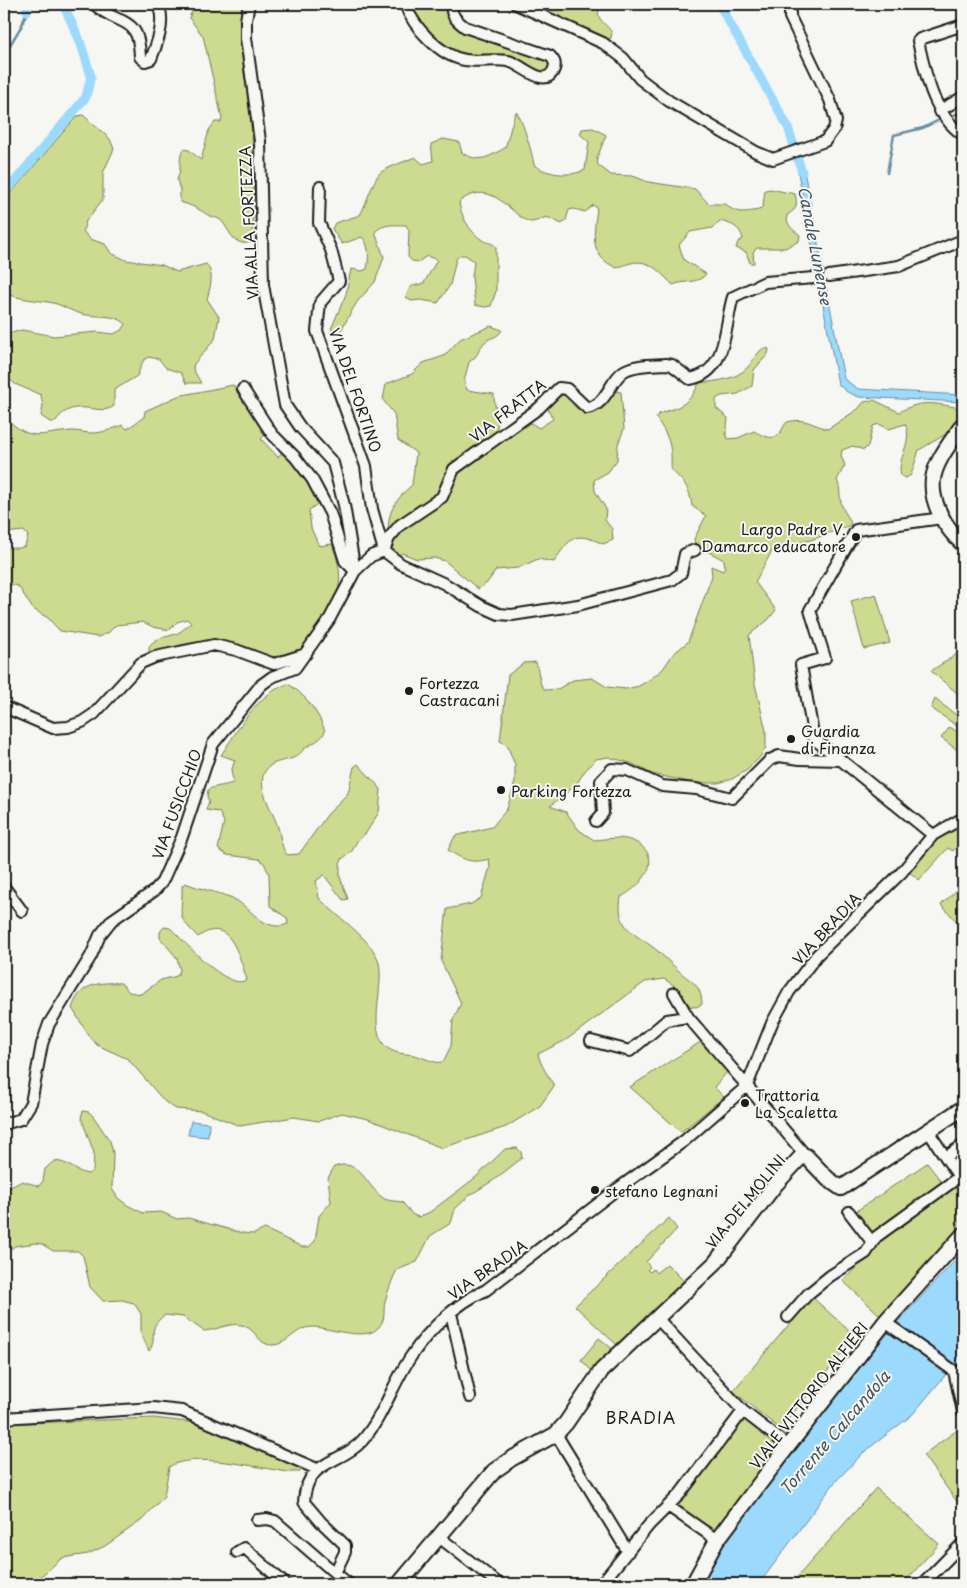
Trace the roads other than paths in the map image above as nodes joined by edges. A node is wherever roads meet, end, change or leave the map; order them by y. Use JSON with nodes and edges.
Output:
{"nodes":[{"id":1,"x":94,"y":4,"type":"edge"},
{"id":2,"x":249,"y":4,"type":"edge"},
{"id":3,"x":405,"y":4,"type":"edge"},
{"id":4,"x":452,"y":4,"type":"edge"},
{"id":5,"x":516,"y":4,"type":"edge"},
{"id":6,"x":790,"y":4,"type":"edge"},
{"id":7,"x":160,"y":10,"type":"dead end"},
{"id":8,"x":963,"y":25,"type":"edge"},
{"id":9,"x":963,"y":97,"type":"edge"},
{"id":10,"x":942,"y":115,"type":"junction"},
{"id":11,"x":963,"y":136,"type":"edge"},
{"id":12,"x":320,"y":187,"type":"dead end"},
{"id":13,"x":963,"y":240,"type":"edge"},
{"id":14,"x":828,"y":276,"type":"dead end"},
{"id":15,"x":814,"y":278,"type":"dead end"},
{"id":16,"x":243,"y":389,"type":"dead end"},
{"id":17,"x":963,"y":424,"type":"edge"},
{"id":18,"x":942,"y":518,"type":"junction"},
{"id":19,"x":963,"y":544,"type":"edge"},
{"id":20,"x":695,"y":550,"type":"dead end"},
{"id":21,"x":384,"y":551,"type":"junction"},
{"id":22,"x":355,"y":571,"type":"junction"},
{"id":23,"x":306,"y":654,"type":"junction"},
{"id":24,"x":4,"y":707,"type":"edge"},
{"id":25,"x":841,"y":760,"type":"junction"},
{"id":26,"x":963,"y":818,"type":"edge"},
{"id":27,"x":596,"y":821,"type":"dead end"},
{"id":28,"x":933,"y":836,"type":"junction"},
{"id":29,"x":4,"y":887,"type":"edge"},
{"id":30,"x":22,"y":911,"type":"dead end"},
{"id":31,"x":674,"y":993,"type":"dead end"},
{"id":32,"x":688,"y":1017,"type":"junction"},
{"id":33,"x":591,"y":1040,"type":"dead end"},
{"id":34,"x":747,"y":1086,"type":"junction"},
{"id":35,"x":963,"y":1108,"type":"edge"},
{"id":36,"x":4,"y":1124,"type":"edge"},
{"id":37,"x":928,"y":1131,"type":"junction"},
{"id":38,"x":963,"y":1145,"type":"edge"},
{"id":39,"x":806,"y":1156,"type":"junction"},
{"id":40,"x":946,"y":1157,"type":"junction"},
{"id":41,"x":961,"y":1180,"type":"edge"},
{"id":42,"x":849,"y":1212,"type":"dead end"},
{"id":43,"x":963,"y":1235,"type":"edge"},
{"id":44,"x":872,"y":1242,"type":"junction"},
{"id":45,"x":451,"y":1313,"type":"junction"},
{"id":46,"x":788,"y":1317,"type":"dead end"},
{"id":47,"x":657,"y":1318,"type":"junction"},
{"id":48,"x":886,"y":1322,"type":"junction"},
{"id":49,"x":470,"y":1397,"type":"dead end"},
{"id":50,"x":744,"y":1411,"type":"junction"},
{"id":51,"x":963,"y":1412,"type":"edge"},
{"id":52,"x":4,"y":1418,"type":"edge"},
{"id":53,"x":556,"y":1434,"type":"junction"},
{"id":54,"x":788,"y":1446,"type":"junction"},
{"id":55,"x":317,"y":1469,"type":"junction"},
{"id":56,"x":668,"y":1506,"type":"junction"},
{"id":57,"x":257,"y":1520,"type":"dead end"},
{"id":58,"x":439,"y":1537,"type":"junction"},
{"id":59,"x":717,"y":1540,"type":"junction"},
{"id":60,"x":963,"y":1542,"type":"edge"},
{"id":61,"x":237,"y":1552,"type":"dead end"},
{"id":62,"x":628,"y":1552,"type":"junction"},
{"id":63,"x":335,"y":1573,"type":"junction"},
{"id":64,"x":285,"y":1584,"type":"edge"},
{"id":65,"x":349,"y":1584,"type":"edge"},
{"id":66,"x":399,"y":1584,"type":"edge"},
{"id":67,"x":499,"y":1584,"type":"edge"},
{"id":68,"x":602,"y":1584,"type":"edge"},
{"id":69,"x":693,"y":1584,"type":"edge"},
{"id":70,"x":923,"y":1584,"type":"edge"}],
"edges":[{"from":1,"to":7,"type":"street"},
{"from":2,"to":22,"type":"street","name":"VIA ALLA FORTEZZA"},
{"from":3,"to":4,"type":"street"},
{"from":5,"to":6,"type":"street"},
{"from":8,"to":10,"type":"street"},
{"from":9,"to":10,"type":"street"},
{"from":10,"to":11,"type":"street"},
{"from":12,"to":21,"type":"street","name":"VIA DEL FORTINO"},
{"from":13,"to":14,"type":"street"},
{"from":15,"to":21,"type":"street","name":"VIA FRATTA"},
{"from":16,"to":22,"type":"street"},
{"from":17,"to":18,"type":"street"},
{"from":18,"to":19,"type":"street"},
{"from":18,"to":25,"type":"street"},
{"from":20,"to":21,"type":"street"},
{"from":21,"to":22,"type":"street"},
{"from":22,"to":23,"type":"street","name":"VIA FUSICCHIO"},
{"from":23,"to":24,"type":"street"},
{"from":23,"to":36,"type":"street","name":"VIA FUSICCHIO"},
{"from":25,"to":27,"type":"street"},
{"from":25,"to":28,"type":"street"},
{"from":26,"to":28,"type":"street","name":"VIA BRADIA"},
{"from":28,"to":34,"type":"street","name":"VIA BRADIA"},
{"from":29,"to":30,"type":"street"},
{"from":31,"to":32,"type":"street"},
{"from":32,"to":33,"type":"street"},
{"from":32,"to":34,"type":"street"},
{"from":34,"to":39,"type":"street"},
{"from":34,"to":45,"type":"street","name":"VIA BRADIA"},
{"from":35,"to":37,"type":"street","name":"VIA DEI MOLINI"},
{"from":37,"to":39,"type":"street","name":"VIA DEI MOLINI"},
{"from":37,"to":40,"type":"street"},
{"from":38,"to":40,"type":"street"},
{"from":39,"to":47,"type":"street","name":"VIA DEI MOLINI"},
{"from":40,"to":41,"type":"street"},
{"from":41,"to":44,"type":"street"},
{"from":42,"to":44,"type":"street"},
{"from":43,"to":48,"type":"street","name":"VIALE VITTORIO ALFIERI"},
{"from":44,"to":46,"type":"street"},
{"from":45,"to":49,"type":"street"},
{"from":45,"to":55,"type":"street","name":"VIA BRADIA"},
{"from":47,"to":50,"type":"street"},
{"from":47,"to":53,"type":"street","name":"VIA DEI MOLINI"},
{"from":48,"to":51,"type":"street"},
{"from":48,"to":54,"type":"street","name":"VIALE VITTORIO ALFIERI"},
{"from":50,"to":54,"type":"street"},
{"from":50,"to":56,"type":"street"},
{"from":52,"to":55,"type":"street"},
{"from":53,"to":58,"type":"street","name":"VIA DEI MOLINI"},
{"from":53,"to":62,"type":"street"},
{"from":54,"to":59,"type":"street","name":"VIALE VITTORIO ALFIERI"},
{"from":55,"to":63,"type":"street"},
{"from":56,"to":59,"type":"street"},
{"from":56,"to":62,"type":"street"},
{"from":57,"to":63,"type":"street"},
{"from":58,"to":66,"type":"street","name":"VIA DEI MOLINI"},
{"from":58,"to":67,"type":"street"},
{"from":59,"to":69,"type":"street","name":"VIALE VITTORIO ALFIERI"},
{"from":60,"to":70,"type":"street"},
{"from":61,"to":64,"type":"street"},
{"from":62,"to":68,"type":"street"},
{"from":63,"to":65,"type":"street"}]}
